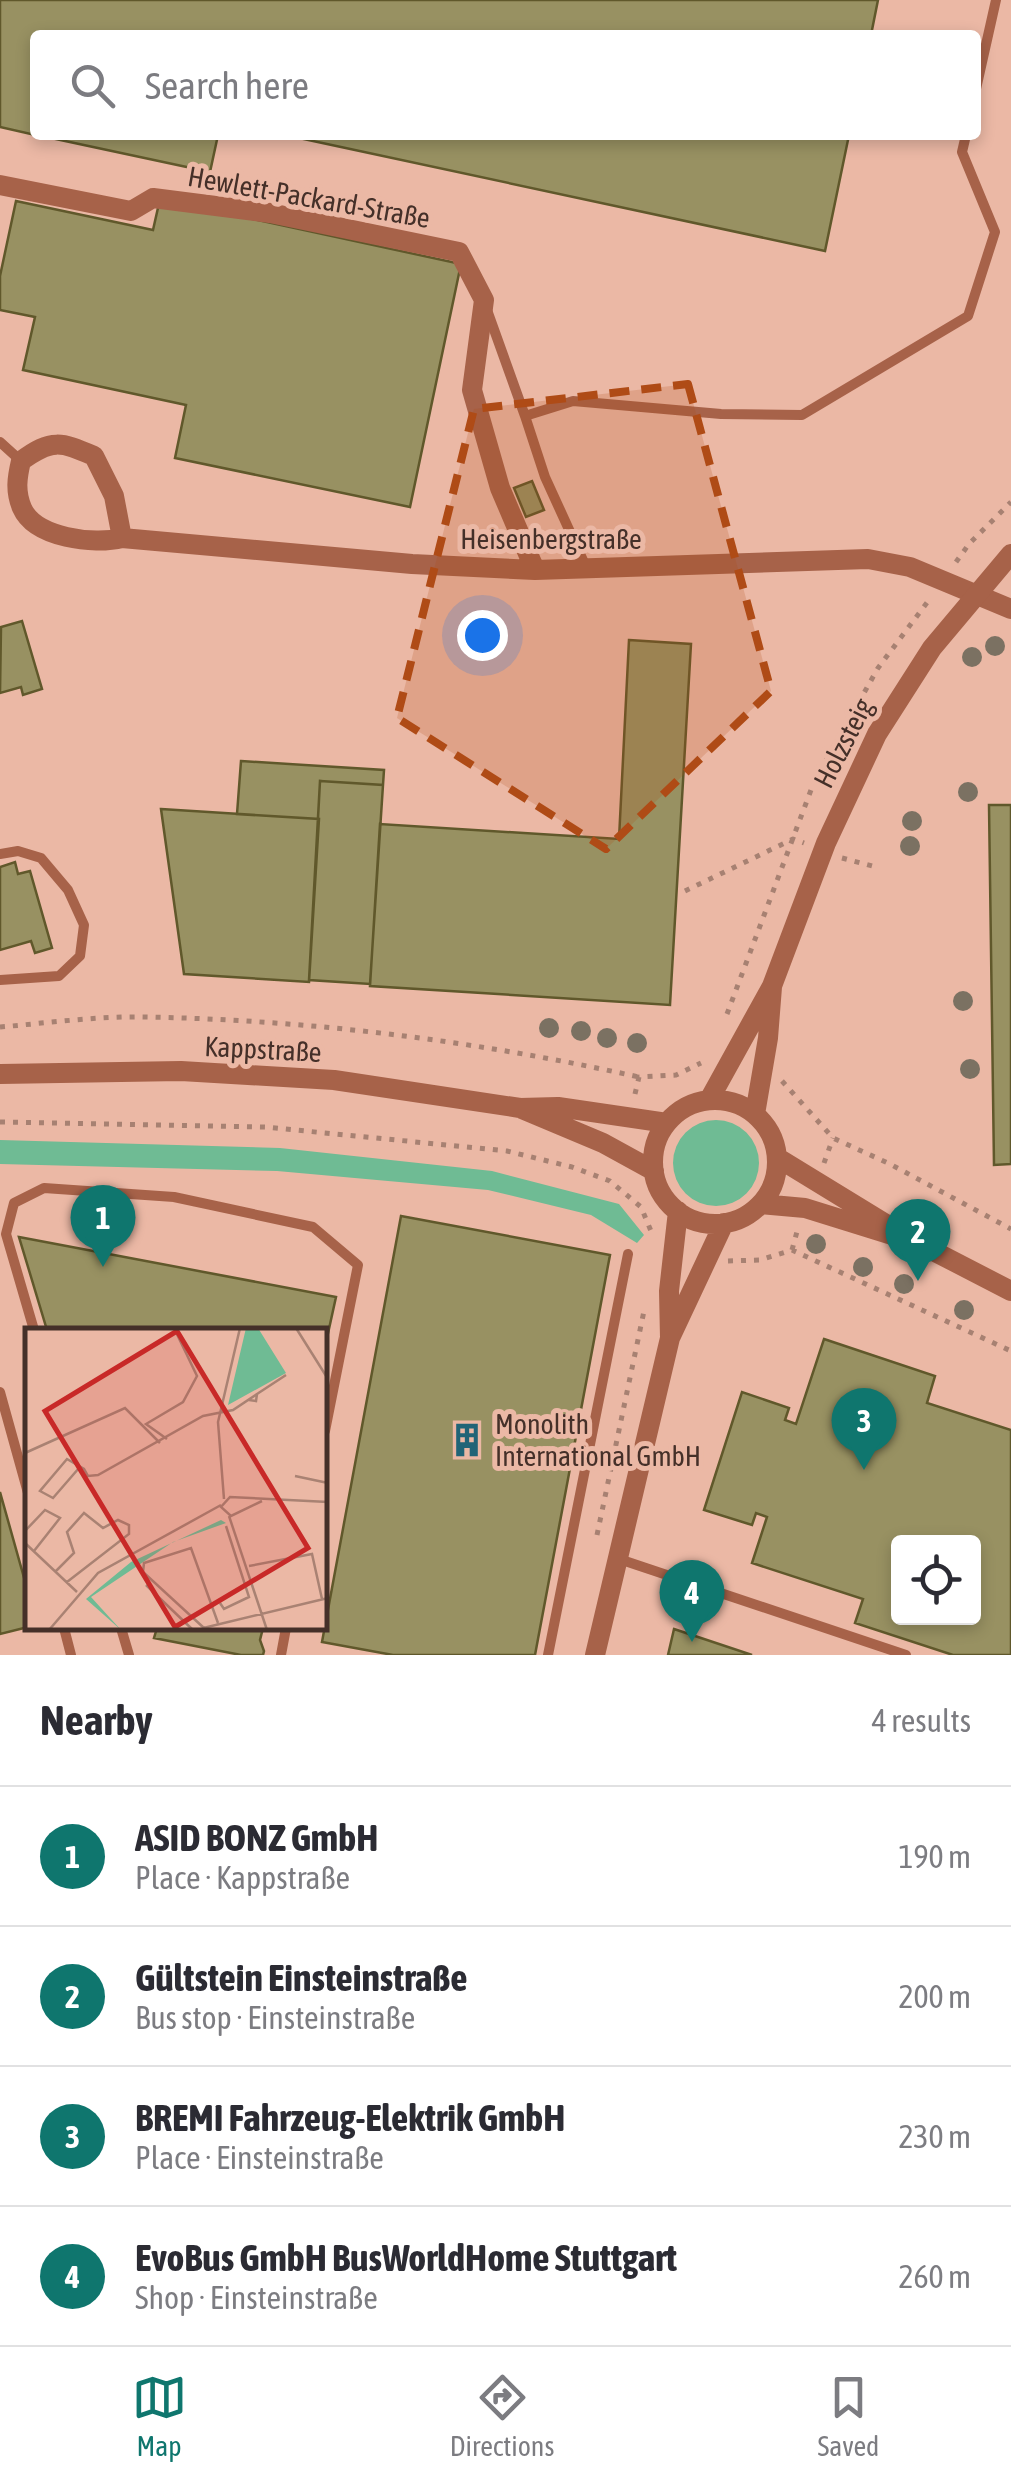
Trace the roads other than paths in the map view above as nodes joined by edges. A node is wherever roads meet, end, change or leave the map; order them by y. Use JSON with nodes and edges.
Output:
{"nodes":[{"id":1,"x":996,"y":0,"type":"edge"},
{"id":2,"x":981,"y":67,"type":"edge"},
{"id":3,"x":965,"y":140,"type":"edge"},
{"id":4,"x":0,"y":185,"type":"edge"},
{"id":5,"x":484,"y":300,"type":"junction"},
{"id":6,"x":524,"y":416,"type":"junction"},
{"id":7,"x":0,"y":442,"type":"edge"},
{"id":8,"x":21,"y":461,"type":"junction"},
{"id":9,"x":122,"y":538,"type":"junction"},
{"id":10,"x":1011,"y":554,"type":"edge"},
{"id":11,"x":535,"y":570,"type":"junction"},
{"id":12,"x":588,"y":570,"type":"junction"},
{"id":13,"x":974,"y":595,"type":"junction"},
{"id":14,"x":1011,"y":609,"type":"edge"},
{"id":15,"x":0,"y":854,"type":"edge"},
{"id":16,"x":0,"y":980,"type":"edge"},
{"id":17,"x":772,"y":986,"type":"junction"},
{"id":18,"x":0,"y":1074,"type":"edge"},
{"id":19,"x":709,"y":1100,"type":"junction"},
{"id":20,"x":520,"y":1108,"type":"junction"},
{"id":21,"x":755,"y":1114,"type":"junction"},
{"id":22,"x":667,"y":1122,"type":"junction"},
{"id":23,"x":778,"y":1158,"type":"junction"},
{"id":24,"x":654,"y":1171,"type":"junction"},
{"id":25,"x":761,"y":1204,"type":"junction"},
{"id":26,"x":678,"y":1212,"type":"junction"},
{"id":27,"x":724,"y":1223,"type":"junction"},
{"id":28,"x":912,"y":1240,"type":"junction"},
{"id":29,"x":628,"y":1254,"type":"dead end"},
{"id":30,"x":1011,"y":1291,"type":"edge"},
{"id":31,"x":33,"y":1328,"type":"edge"},
{"id":32,"x":670,"y":1338,"type":"junction"},
{"id":33,"x":0,"y":1392,"type":"edge"},
{"id":34,"x":328,"y":1416,"type":"edge"},
{"id":35,"x":25,"y":1482,"type":"edge"},
{"id":36,"x":618,"y":1559,"type":"junction"},
{"id":37,"x":65,"y":1630,"type":"edge"},
{"id":38,"x":121,"y":1630,"type":"edge"},
{"id":39,"x":286,"y":1630,"type":"edge"},
{"id":40,"x":71,"y":1655,"type":"edge"},
{"id":41,"x":128,"y":1655,"type":"edge"},
{"id":42,"x":281,"y":1655,"type":"edge"},
{"id":43,"x":548,"y":1655,"type":"edge"},
{"id":44,"x":595,"y":1655,"type":"edge"},
{"id":45,"x":906,"y":1655,"type":"edge"}],
"edges":[{"from":1,"to":2,"type":"lane"},
{"from":3,"to":6,"type":"lane"},
{"from":4,"to":5,"type":"street","name":"Hewlett-Packard-Straße"},
{"from":5,"to":6,"type":"lane"},
{"from":5,"to":11,"type":"street"},
{"from":6,"to":12,"type":"lane"},
{"from":7,"to":8,"type":"lane"},
{"from":8,"to":9,"type":"street","name":"Heisenbergstraße"},
{"from":8,"to":9,"type":"street"},
{"from":9,"to":11,"type":"street","name":"Heisenbergstraße"},
{"from":10,"to":13,"type":"street","name":"Holzsteig"},
{"from":11,"to":12,"type":"street","name":"Heisenbergstraße"},
{"from":12,"to":13,"type":"street","name":"Heisenbergstraße"},
{"from":13,"to":14,"type":"street","name":"Heisenbergstraße"},
{"from":13,"to":17,"type":"street","name":"Holzsteig"},
{"from":15,"to":16,"type":"lane"},
{"from":17,"to":19,"type":"street","name":"Holzsteig"},
{"from":17,"to":21,"type":"street","name":"Holzsteig"},
{"from":18,"to":20,"type":"street","name":"Kappstraße"},
{"from":19,"to":21,"type":"street"},
{"from":19,"to":22,"type":"street"},
{"from":20,"to":22,"type":"street","name":"Kappstraße"},
{"from":20,"to":24,"type":"street","name":"Kappstraße"},
{"from":21,"to":23,"type":"street"},
{"from":22,"to":24,"type":"street"},
{"from":23,"to":25,"type":"street"},
{"from":23,"to":28,"type":"street"},
{"from":24,"to":26,"type":"street"},
{"from":25,"to":27,"type":"street"},
{"from":25,"to":28,"type":"street"},
{"from":26,"to":27,"type":"street"},
{"from":26,"to":32,"type":"street"},
{"from":27,"to":32,"type":"street"},
{"from":28,"to":30,"type":"street"},
{"from":29,"to":43,"type":"lane"},
{"from":31,"to":34,"type":"lane"},
{"from":32,"to":36,"type":"street"},
{"from":33,"to":35,"type":"lane"},
{"from":36,"to":44,"type":"street"},
{"from":36,"to":45,"type":"lane"},
{"from":37,"to":40,"type":"lane"},
{"from":38,"to":41,"type":"lane"},
{"from":39,"to":42,"type":"lane"}]}
